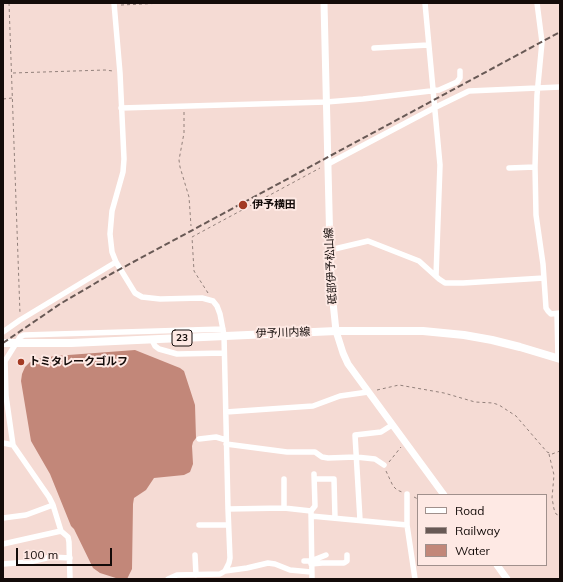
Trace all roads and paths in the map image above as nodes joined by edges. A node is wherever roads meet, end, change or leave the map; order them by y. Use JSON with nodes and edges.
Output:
{"nodes":[{"id":1,"x":9,"y":3,"type":"edge"},
{"id":2,"x":164,"y":3,"type":"edge"},
{"id":3,"x":324,"y":3,"type":"edge"},
{"id":4,"x":425,"y":3,"type":"edge"},
{"id":5,"x":538,"y":3,"type":"edge"},
{"id":6,"x":114,"y":4,"type":"edge"},
{"id":7,"x":428,"y":45,"type":"junction"},
{"id":8,"x":374,"y":48,"type":"dead end"},
{"id":9,"x":460,"y":71,"type":"dead end"},
{"id":10,"x":12,"y":73,"type":"junction"},
{"id":11,"x":120,"y":73,"type":"junction"},
{"id":12,"x":560,"y":87,"type":"edge"},
{"id":13,"x":538,"y":89,"type":"junction"},
{"id":14,"x":432,"y":90,"type":"junction"},
{"id":15,"x":13,"y":98,"type":"junction"},
{"id":16,"x":3,"y":99,"type":"edge"},
{"id":17,"x":326,"y":102,"type":"junction"},
{"id":18,"x":184,"y":106,"type":"junction"},
{"id":19,"x":121,"y":108,"type":"junction"},
{"id":20,"x":434,"y":108,"type":"junction"},
{"id":21,"x":328,"y":164,"type":"junction"},
{"id":22,"x":535,"y":167,"type":"junction"},
{"id":23,"x":509,"y":168,"type":"dead end"},
{"id":24,"x":191,"y":226,"type":"dead end"},
{"id":25,"x":330,"y":250,"type":"junction"},
{"id":26,"x":116,"y":262,"type":"junction"},
{"id":27,"x":436,"y":276,"type":"junction"},
{"id":28,"x":544,"y":278,"type":"junction"},
{"id":29,"x":213,"y":301,"type":"junction"},
{"id":30,"x":559,"y":313,"type":"edge"},
{"id":31,"x":20,"y":320,"type":"junction"},
{"id":32,"x":336,"y":331,"type":"junction"},
{"id":33,"x":3,"y":332,"type":"edge"},
{"id":34,"x":224,"y":332,"type":"junction"},
{"id":35,"x":152,"y":340,"type":"junction"},
{"id":36,"x":3,"y":343,"type":"edge"},
{"id":37,"x":224,"y":353,"type":"junction"},
{"id":38,"x":559,"y":359,"type":"edge"},
{"id":39,"x":368,"y":392,"type":"junction"},
{"id":40,"x":226,"y":412,"type":"junction"},
{"id":41,"x":392,"y":425,"type":"junction"},
{"id":42,"x":199,"y":440,"type":"dead end"},
{"id":43,"x":226,"y":442,"type":"junction"},
{"id":44,"x":405,"y":442,"type":"junction"},
{"id":45,"x":3,"y":443,"type":"edge"},
{"id":46,"x":13,"y":445,"type":"junction"},
{"id":47,"x":560,"y":451,"type":"edge"},
{"id":48,"x":549,"y":454,"type":"junction"},
{"id":49,"x":356,"y":457,"type":"junction"},
{"id":50,"x":384,"y":465,"type":"junction"},
{"id":51,"x":284,"y":479,"type":"dead end"},
{"id":52,"x":407,"y":494,"type":"junction"},
{"id":53,"x":443,"y":494,"type":"edge"},
{"id":54,"x":417,"y":499,"type":"edge"},
{"id":55,"x":53,"y":505,"type":"junction"},
{"id":56,"x":284,"y":508,"type":"junction"},
{"id":57,"x":228,"y":509,"type":"junction"},
{"id":58,"x":311,"y":514,"type":"junction"},
{"id":59,"x":560,"y":516,"type":"edge"},
{"id":60,"x":3,"y":518,"type":"edge"},
{"id":61,"x":335,"y":518,"type":"junction"},
{"id":62,"x":360,"y":520,"type":"junction"},
{"id":63,"x":228,"y":525,"type":"junction"},
{"id":64,"x":408,"y":525,"type":"junction"},
{"id":65,"x":199,"y":526,"type":"dead end"},
{"id":66,"x":61,"y":532,"type":"junction"},
{"id":67,"x":3,"y":544,"type":"edge"},
{"id":68,"x":195,"y":555,"type":"dead end"},
{"id":69,"x":326,"y":555,"type":"dead end"},
{"id":70,"x":348,"y":555,"type":"dead end"},
{"id":71,"x":70,"y":558,"type":"junction"},
{"id":72,"x":304,"y":561,"type":"dead end"},
{"id":73,"x":311,"y":562,"type":"junction"},
{"id":74,"x":3,"y":564,"type":"edge"},
{"id":75,"x":498,"y":566,"type":"edge"},
{"id":76,"x":311,"y":572,"type":"junction"},
{"id":77,"x":196,"y":575,"type":"junction"},
{"id":78,"x":222,"y":575,"type":"edge"},
{"id":79,"x":70,"y":579,"type":"edge"},
{"id":80,"x":168,"y":579,"type":"edge"},
{"id":81,"x":312,"y":579,"type":"edge"},
{"id":82,"x":416,"y":579,"type":"edge"},
{"id":83,"x":507,"y":579,"type":"edge"}],
"edges":[{"from":1,"to":10,"type":"path"},
{"from":2,"to":6,"type":"path"},
{"from":3,"to":17,"type":"main road","name":"砥部伊予松山線"},
{"from":4,"to":7,"type":"street"},
{"from":5,"to":13,"type":"street"},
{"from":6,"to":11,"type":"street"},
{"from":7,"to":8,"type":"street"},
{"from":7,"to":14,"type":"street"},
{"from":9,"to":14,"type":"street"},
{"from":10,"to":11,"type":"path"},
{"from":10,"to":15,"type":"path"},
{"from":11,"to":19,"type":"street"},
{"from":12,"to":13,"type":"street"},
{"from":13,"to":20,"type":"street"},
{"from":13,"to":22,"type":"street"},
{"from":14,"to":17,"type":"street"},
{"from":14,"to":20,"type":"street"},
{"from":15,"to":16,"type":"path"},
{"from":15,"to":31,"type":"path"},
{"from":17,"to":18,"type":"street"},
{"from":17,"to":21,"type":"main road","name":"砥部伊予松山線"},
{"from":18,"to":19,"type":"street"},
{"from":18,"to":24,"type":"path"},
{"from":19,"to":26,"type":"street"},
{"from":20,"to":21,"type":"street"},
{"from":20,"to":27,"type":"street"},
{"from":21,"to":25,"type":"main road","name":"砥部伊予松山線"},
{"from":21,"to":29,"type":"path"},
{"from":22,"to":23,"type":"street"},
{"from":22,"to":28,"type":"street"},
{"from":25,"to":27,"type":"street"},
{"from":25,"to":32,"type":"main road","name":"砥部伊予松山線"},
{"from":26,"to":29,"type":"street"},
{"from":26,"to":31,"type":"street"},
{"from":27,"to":28,"type":"street"},
{"from":28,"to":30,"type":"street"},
{"from":29,"to":34,"type":"street"},
{"from":30,"to":38,"type":"street"},
{"from":31,"to":33,"type":"street"},
{"from":32,"to":34,"type":"main road","name":"伊予川内線","number":"23"},
{"from":32,"to":38,"type":"main road","name":"伊予川内線","number":"23"},
{"from":32,"to":39,"type":"main road","name":"砥部伊予松山線"},
{"from":34,"to":35,"type":"main road","name":"伊予川内線","number":"23"},
{"from":34,"to":37,"type":"street"},
{"from":34,"to":46,"type":"street"},
{"from":35,"to":36,"type":"main road","name":"伊予川内線","number":"23"},
{"from":35,"to":37,"type":"street"},
{"from":37,"to":40,"type":"street"},
{"from":39,"to":40,"type":"street"},
{"from":39,"to":41,"type":"main road","name":"砥部伊予松山線"},
{"from":39,"to":48,"type":"path"},
{"from":40,"to":43,"type":"street"},
{"from":41,"to":44,"type":"main road","name":"砥部伊予松山線"},
{"from":41,"to":49,"type":"street"},
{"from":42,"to":43,"type":"street"},
{"from":43,"to":49,"type":"street"},
{"from":43,"to":57,"type":"street"},
{"from":44,"to":50,"type":"path"},
{"from":44,"to":53,"type":"main road","name":"砥部伊予松山線"},
{"from":45,"to":46,"type":"street"},
{"from":46,"to":55,"type":"street"},
{"from":47,"to":48,"type":"path"},
{"from":48,"to":59,"type":"path"},
{"from":49,"to":50,"type":"street"},
{"from":49,"to":62,"type":"street"},
{"from":50,"to":52,"type":"path"},
{"from":51,"to":56,"type":"street"},
{"from":52,"to":54,"type":"path"},
{"from":52,"to":64,"type":"street"},
{"from":55,"to":60,"type":"street"},
{"from":55,"to":66,"type":"street"},
{"from":56,"to":57,"type":"street"},
{"from":56,"to":58,"type":"street"},
{"from":57,"to":63,"type":"street"},
{"from":58,"to":61,"type":"street"},
{"from":58,"to":61,"type":"street"},
{"from":58,"to":73,"type":"street"},
{"from":61,"to":62,"type":"street"},
{"from":62,"to":64,"type":"street"},
{"from":63,"to":65,"type":"street"},
{"from":63,"to":78,"type":"street"},
{"from":64,"to":82,"type":"street"},
{"from":66,"to":67,"type":"street"},
{"from":66,"to":71,"type":"street"},
{"from":68,"to":77,"type":"street"},
{"from":69,"to":73,"type":"street"},
{"from":70,"to":73,"type":"street"},
{"from":71,"to":74,"type":"street"},
{"from":71,"to":79,"type":"street"},
{"from":72,"to":73,"type":"street"},
{"from":73,"to":76,"type":"street"},
{"from":75,"to":83,"type":"main road"},
{"from":76,"to":78,"type":"street"},
{"from":76,"to":81,"type":"street"},
{"from":77,"to":78,"type":"street"},
{"from":77,"to":80,"type":"street"}]}
